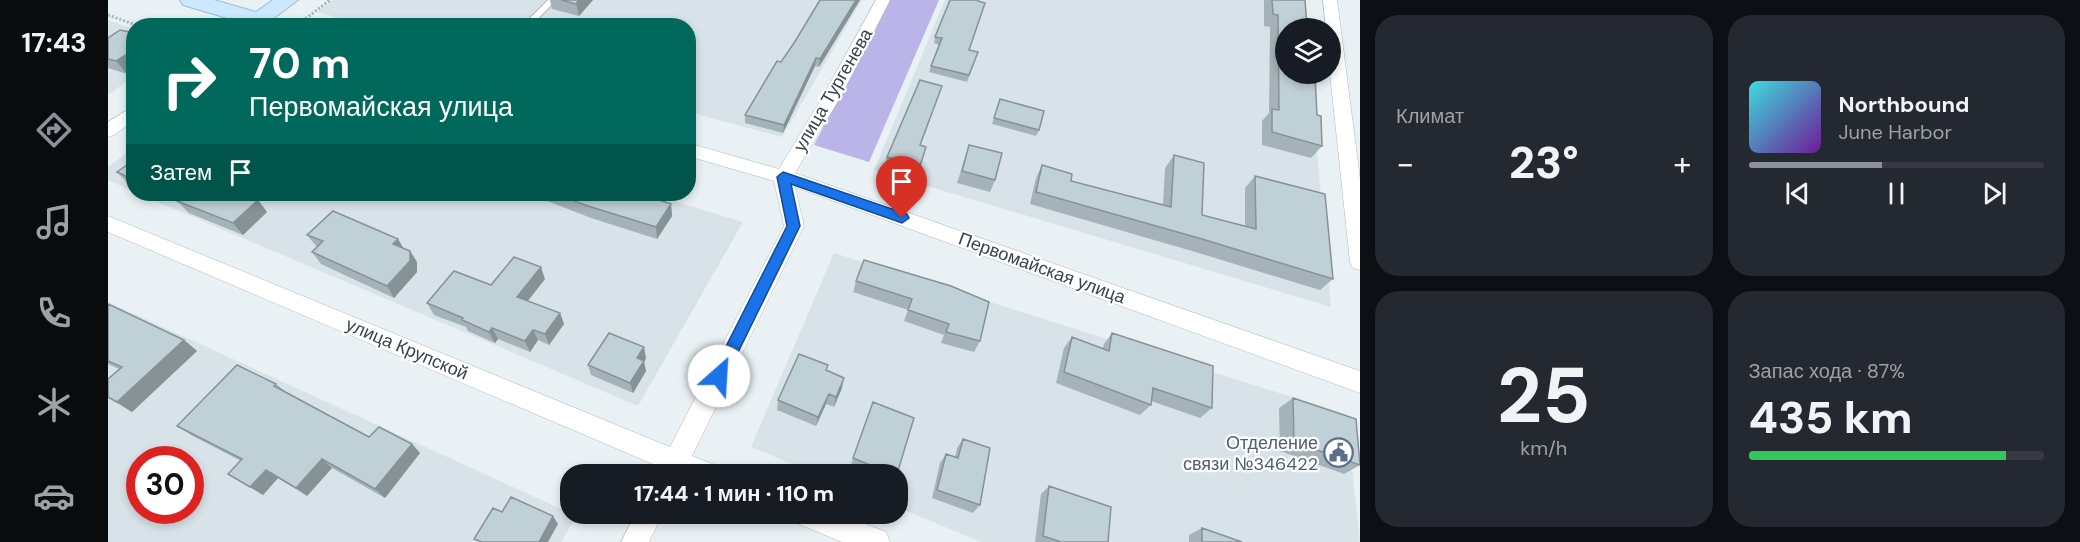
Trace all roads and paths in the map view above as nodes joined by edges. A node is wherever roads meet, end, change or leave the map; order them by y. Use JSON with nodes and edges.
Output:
{"nodes":[{"id":1,"x":191,"y":0,"type":"edge"},
{"id":2,"x":287,"y":0,"type":"edge"},
{"id":3,"x":330,"y":0,"type":"edge"},
{"id":4,"x":552,"y":0,"type":"edge"},
{"id":5,"x":883,"y":0,"type":"edge"},
{"id":6,"x":1330,"y":0,"type":"edge"},
{"id":7,"x":108,"y":15,"type":"edge"},
{"id":8,"x":244,"y":18,"type":"edge"},
{"id":9,"x":268,"y":18,"type":"edge"},
{"id":10,"x":306,"y":18,"type":"edge"},
{"id":11,"x":534,"y":18,"type":"edge"},
{"id":12,"x":126,"y":21,"type":"edge"},
{"id":13,"x":126,"y":118,"type":"edge"},
{"id":14,"x":108,"y":131,"type":"edge"},
{"id":15,"x":696,"y":151,"type":"edge"},
{"id":16,"x":783,"y":177,"type":"junction"},
{"id":17,"x":108,"y":224,"type":"edge"},
{"id":18,"x":1360,"y":262,"type":"edge"},
{"id":19,"x":1360,"y":382,"type":"edge"},
{"id":20,"x":664,"y":464,"type":"edge"},
{"id":21,"x":675,"y":464,"type":"edge"},
{"id":22,"x":644,"y":524,"type":"edge"},
{"id":23,"x":831,"y":524,"type":"edge"},
{"id":24,"x":635,"y":542,"type":"edge"},
{"id":25,"x":876,"y":542,"type":"edge"}],
"edges":[{"from":1,"to":8,"type":"main road"},
{"from":2,"to":9,"type":"main road"},
{"from":3,"to":10,"type":"path"},
{"from":4,"to":11,"type":"lane"},
{"from":5,"to":16,"type":"street","name":"улица Тургенева"},
{"from":6,"to":18,"type":"street"},
{"from":7,"to":12,"type":"path"},
{"from":13,"to":14,"type":"street"},
{"from":15,"to":16,"type":"street","name":"Первомайская улица"},
{"from":16,"to":19,"type":"street","name":"Первомайская улица"},
{"from":16,"to":21,"type":"street"},
{"from":17,"to":20,"type":"street","name":"улица Крупской"},
{"from":22,"to":24,"type":"street"},
{"from":23,"to":25,"type":"street"}]}
